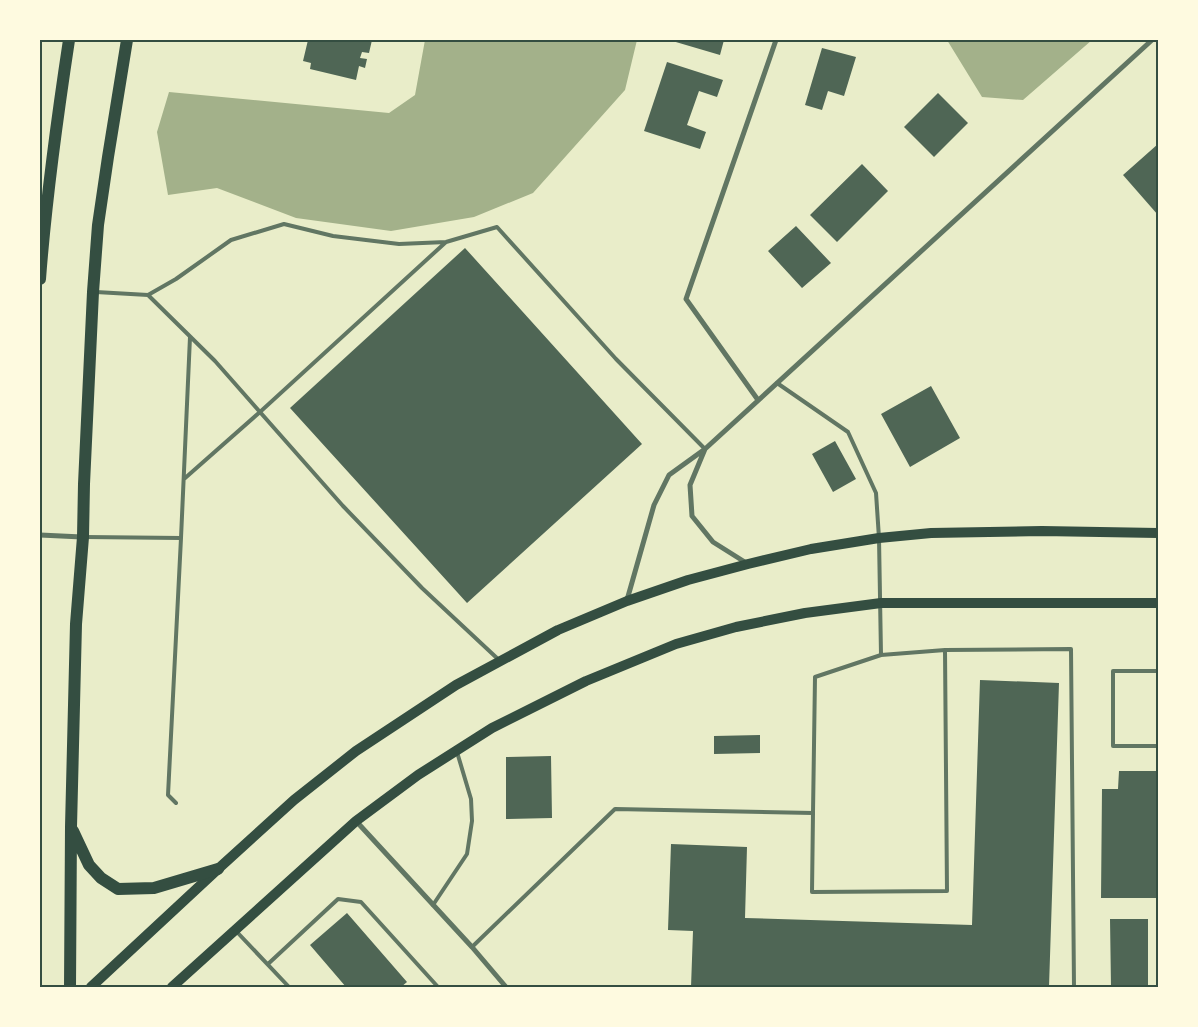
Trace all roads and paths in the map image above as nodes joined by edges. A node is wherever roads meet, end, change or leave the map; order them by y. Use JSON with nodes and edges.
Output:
{"nodes":[{"id":1,"x":69,"y":40,"type":"edge"},
{"id":2,"x":127,"y":40,"type":"edge"},
{"id":3,"x":776,"y":40,"type":"edge"},
{"id":4,"x":1152,"y":40,"type":"edge"},
{"id":5,"x":446,"y":242,"type":"junction"},
{"id":6,"x":40,"y":279,"type":"edge"},
{"id":7,"x":93,"y":292,"type":"junction"},
{"id":8,"x":148,"y":295,"type":"junction"},
{"id":9,"x":190,"y":337,"type":"junction"},
{"id":10,"x":777,"y":383,"type":"junction"},
{"id":11,"x":758,"y":400,"type":"junction"},
{"id":12,"x":260,"y":412,"type":"junction"},
{"id":13,"x":705,"y":449,"type":"junction"},
{"id":14,"x":184,"y":479,"type":"junction"},
{"id":15,"x":1158,"y":532,"type":"edge"},
{"id":16,"x":40,"y":535,"type":"edge"},
{"id":17,"x":83,"y":537,"type":"junction"},
{"id":18,"x":181,"y":538,"type":"junction"},
{"id":19,"x":880,"y":538,"type":"junction"},
{"id":20,"x":748,"y":564,"type":"junction"},
{"id":21,"x":627,"y":601,"type":"junction"},
{"id":22,"x":881,"y":603,"type":"junction"},
{"id":23,"x":1158,"y":604,"type":"edge"},
{"id":24,"x":945,"y":650,"type":"junction"},
{"id":25,"x":881,"y":655,"type":"junction"},
{"id":26,"x":500,"y":661,"type":"junction"},
{"id":27,"x":1158,"y":671,"type":"edge"},
{"id":28,"x":1158,"y":746,"type":"edge"},
{"id":29,"x":457,"y":750,"type":"junction"},
{"id":30,"x":176,"y":803,"type":"dead end"},
{"id":31,"x":813,"y":813,"type":"junction"},
{"id":32,"x":356,"y":820,"type":"junction"},
{"id":33,"x":71,"y":827,"type":"junction"},
{"id":34,"x":218,"y":869,"type":"junction"},
{"id":35,"x":434,"y":905,"type":"junction"},
{"id":36,"x":235,"y":929,"type":"junction"},
{"id":37,"x":472,"y":947,"type":"junction"},
{"id":38,"x":268,"y":964,"type":"junction"},
{"id":39,"x":70,"y":987,"type":"edge"},
{"id":40,"x":92,"y":987,"type":"edge"},
{"id":41,"x":172,"y":987,"type":"edge"},
{"id":42,"x":289,"y":987,"type":"edge"},
{"id":43,"x":438,"y":987,"type":"edge"},
{"id":44,"x":506,"y":987,"type":"edge"},
{"id":45,"x":1074,"y":987,"type":"edge"}],
"edges":[{"from":1,"to":6,"type":"main road"},
{"from":2,"to":7,"type":"main road"},
{"from":3,"to":11,"type":"street"},
{"from":4,"to":10,"type":"street"},
{"from":5,"to":8,"type":"lane"},
{"from":5,"to":12,"type":"lane"},
{"from":5,"to":13,"type":"lane"},
{"from":7,"to":8,"type":"lane"},
{"from":7,"to":17,"type":"main road"},
{"from":8,"to":9,"type":"lane"},
{"from":9,"to":12,"type":"lane"},
{"from":9,"to":14,"type":"lane"},
{"from":10,"to":11,"type":"street"},
{"from":10,"to":19,"type":"lane"},
{"from":11,"to":13,"type":"street"},
{"from":12,"to":14,"type":"lane"},
{"from":12,"to":26,"type":"lane"},
{"from":13,"to":20,"type":"street"},
{"from":13,"to":21,"type":"street"},
{"from":14,"to":18,"type":"lane"},
{"from":15,"to":19,"type":"main road"},
{"from":16,"to":17,"type":"street"},
{"from":17,"to":18,"type":"lane"},
{"from":17,"to":33,"type":"main road"},
{"from":18,"to":30,"type":"lane"},
{"from":19,"to":20,"type":"main road"},
{"from":19,"to":22,"type":"lane"},
{"from":20,"to":21,"type":"main road"},
{"from":21,"to":26,"type":"main road"},
{"from":22,"to":23,"type":"main road"},
{"from":22,"to":25,"type":"lane"},
{"from":22,"to":29,"type":"main road"},
{"from":24,"to":25,"type":"lane"},
{"from":24,"to":31,"type":"lane"},
{"from":24,"to":45,"type":"lane"},
{"from":25,"to":31,"type":"lane"},
{"from":26,"to":34,"type":"main road"},
{"from":27,"to":28,"type":"lane"},
{"from":29,"to":32,"type":"main road"},
{"from":29,"to":35,"type":"lane"},
{"from":31,"to":37,"type":"lane"},
{"from":32,"to":35,"type":"street"},
{"from":32,"to":36,"type":"main road"},
{"from":33,"to":34,"type":"main road"},
{"from":33,"to":39,"type":"main road"},
{"from":34,"to":40,"type":"main road"},
{"from":35,"to":37,"type":"street"},
{"from":36,"to":38,"type":"lane"},
{"from":36,"to":41,"type":"main road"},
{"from":37,"to":44,"type":"street"},
{"from":38,"to":42,"type":"lane"},
{"from":38,"to":43,"type":"lane"}]}
